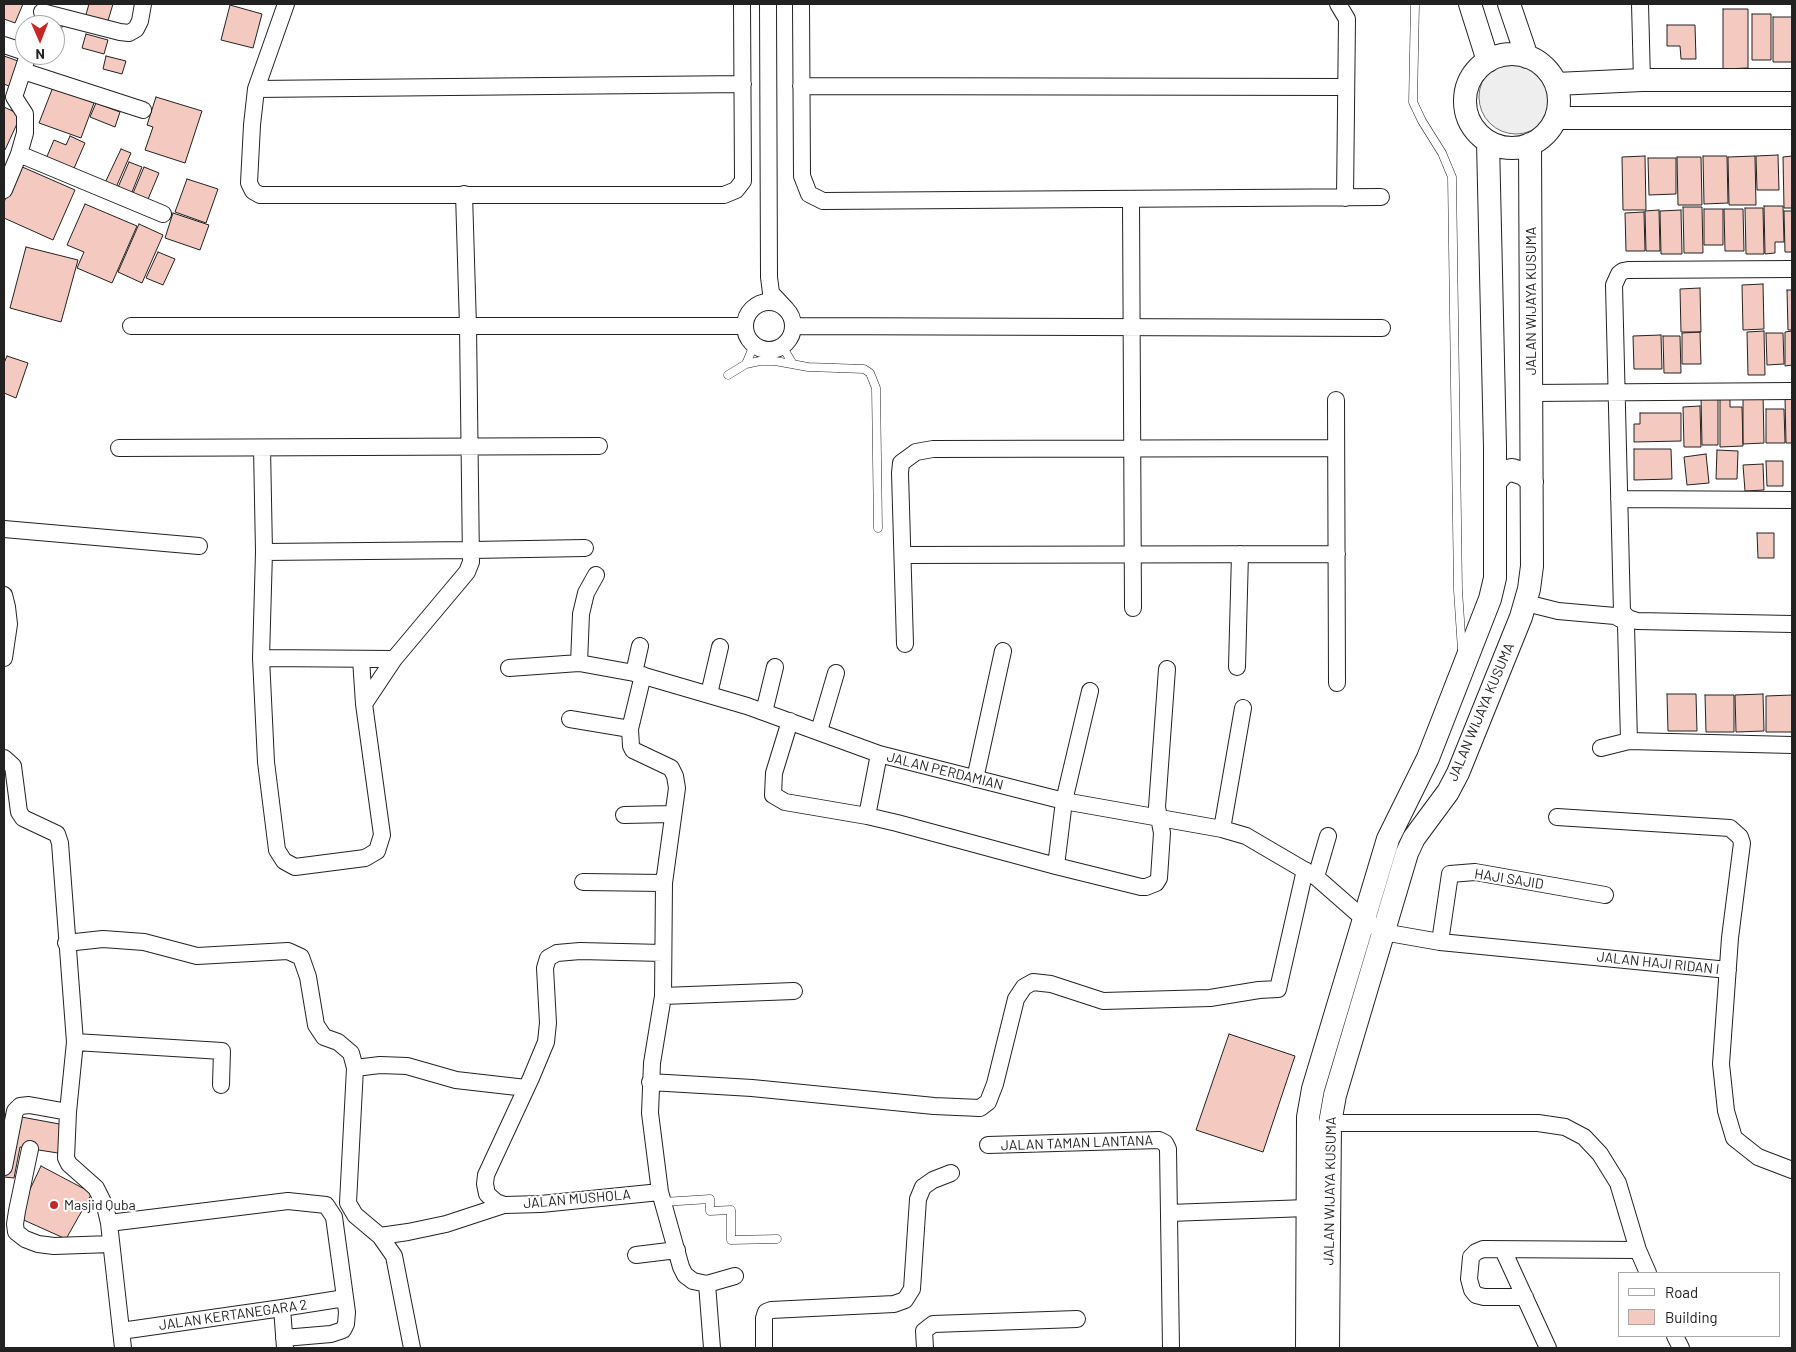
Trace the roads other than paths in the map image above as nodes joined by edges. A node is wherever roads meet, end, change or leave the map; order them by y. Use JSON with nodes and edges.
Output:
{"nodes":[{"id":1,"x":143,"y":4,"type":"edge"},
{"id":2,"x":286,"y":4,"type":"edge"},
{"id":3,"x":742,"y":4,"type":"edge"},
{"id":4,"x":768,"y":4,"type":"edge"},
{"id":5,"x":800,"y":4,"type":"edge"},
{"id":6,"x":1338,"y":4,"type":"edge"},
{"id":7,"x":1415,"y":4,"type":"edge"},
{"id":8,"x":1470,"y":4,"type":"edge"},
{"id":9,"x":1509,"y":4,"type":"edge"},
{"id":10,"x":1640,"y":4,"type":"edge"},
{"id":11,"x":42,"y":13,"type":"edge"},
{"id":12,"x":1527,"y":57,"type":"junction"},
{"id":13,"x":1488,"y":61,"type":"junction"},
{"id":14,"x":25,"y":65,"type":"edge"},
{"id":15,"x":23,"y":71,"type":"junction"},
{"id":16,"x":1642,"y":80,"type":"junction"},
{"id":17,"x":1792,"y":80,"type":"edge"},
{"id":18,"x":743,"y":84,"type":"junction"},
{"id":19,"x":1556,"y":84,"type":"junction"},
{"id":20,"x":801,"y":86,"type":"junction"},
{"id":21,"x":1346,"y":87,"type":"junction"},
{"id":22,"x":256,"y":89,"type":"junction"},
{"id":23,"x":8,"y":95,"type":"edge"},
{"id":24,"x":143,"y":110,"type":"dead end"},
{"id":25,"x":1556,"y":118,"type":"junction"},
{"id":26,"x":1792,"y":118,"type":"edge"},
{"id":27,"x":1488,"y":142,"type":"junction"},
{"id":28,"x":1530,"y":144,"type":"junction"},
{"id":29,"x":19,"y":154,"type":"junction"},
{"id":30,"x":4,"y":190,"type":"edge"},
{"id":31,"x":464,"y":194,"type":"junction"},
{"id":32,"x":1381,"y":197,"type":"dead end"},
{"id":33,"x":1344,"y":198,"type":"junction"},
{"id":34,"x":1131,"y":199,"type":"junction"},
{"id":35,"x":163,"y":214,"type":"dead end"},
{"id":36,"x":1792,"y":269,"type":"edge"},
{"id":37,"x":769,"y":277,"type":"junction"},
{"id":38,"x":786,"y":309,"type":"junction"},
{"id":39,"x":750,"y":311,"type":"junction"},
{"id":40,"x":131,"y":326,"type":"dead end"},
{"id":41,"x":468,"y":326,"type":"junction"},
{"id":42,"x":745,"y":326,"type":"junction"},
{"id":43,"x":793,"y":326,"type":"junction"},
{"id":44,"x":1132,"y":326,"type":"junction"},
{"id":45,"x":1382,"y":328,"type":"dead end"},
{"id":46,"x":754,"y":345,"type":"junction"},
{"id":47,"x":782,"y":346,"type":"junction"},
{"id":48,"x":746,"y":364,"type":"junction"},
{"id":49,"x":793,"y":364,"type":"junction"},
{"id":50,"x":728,"y":375,"type":"dead end"},
{"id":51,"x":1792,"y":391,"type":"edge"},
{"id":52,"x":1617,"y":392,"type":"junction"},
{"id":53,"x":1531,"y":393,"type":"junction"},
{"id":54,"x":1336,"y":400,"type":"dead end"},
{"id":55,"x":599,"y":446,"type":"dead end"},
{"id":56,"x":470,"y":447,"type":"junction"},
{"id":57,"x":119,"y":448,"type":"dead end"},
{"id":58,"x":262,"y":448,"type":"junction"},
{"id":59,"x":1132,"y":448,"type":"junction"},
{"id":60,"x":1336,"y":448,"type":"junction"},
{"id":61,"x":1495,"y":448,"type":"junction"},
{"id":62,"x":1532,"y":450,"type":"junction"},
{"id":63,"x":1495,"y":482,"type":"junction"},
{"id":64,"x":1532,"y":482,"type":"junction"},
{"id":65,"x":1619,"y":499,"type":"junction"},
{"id":66,"x":1792,"y":500,"type":"edge"},
{"id":67,"x":878,"y":528,"type":"dead end"},
{"id":68,"x":4,"y":529,"type":"edge"},
{"id":69,"x":199,"y":546,"type":"dead end"},
{"id":70,"x":585,"y":548,"type":"dead end"},
{"id":71,"x":472,"y":550,"type":"junction"},
{"id":72,"x":264,"y":552,"type":"junction"},
{"id":73,"x":1240,"y":554,"type":"junction"},
{"id":74,"x":1336,"y":554,"type":"junction"},
{"id":75,"x":903,"y":555,"type":"junction"},
{"id":76,"x":1132,"y":555,"type":"junction"},
{"id":77,"x":596,"y":575,"type":"dead end"},
{"id":78,"x":4,"y":596,"type":"edge"},
{"id":79,"x":1526,"y":603,"type":"junction"},
{"id":80,"x":1133,"y":608,"type":"dead end"},
{"id":81,"x":1792,"y":624,"type":"edge"},
{"id":82,"x":905,"y":644,"type":"dead end"},
{"id":83,"x":640,"y":646,"type":"dead end"},
{"id":84,"x":720,"y":647,"type":"dead end"},
{"id":85,"x":1003,"y":651,"type":"dead end"},
{"id":86,"x":4,"y":658,"type":"edge"},
{"id":87,"x":262,"y":658,"type":"junction"},
{"id":88,"x":361,"y":659,"type":"junction"},
{"id":89,"x":394,"y":659,"type":"junction"},
{"id":90,"x":579,"y":662,"type":"junction"},
{"id":91,"x":775,"y":667,"type":"dead end"},
{"id":92,"x":1237,"y":667,"type":"dead end"},
{"id":93,"x":1464,"y":667,"type":"junction"},
{"id":94,"x":509,"y":668,"type":"dead end"},
{"id":95,"x":1167,"y":669,"type":"dead end"},
{"id":96,"x":836,"y":673,"type":"dead end"},
{"id":97,"x":639,"y":674,"type":"junction"},
{"id":98,"x":1337,"y":683,"type":"dead end"},
{"id":99,"x":1090,"y":690,"type":"dead end"},
{"id":100,"x":709,"y":694,"type":"junction"},
{"id":101,"x":364,"y":704,"type":"junction"},
{"id":102,"x":1244,"y":708,"type":"dead end"},
{"id":103,"x":764,"y":712,"type":"junction"},
{"id":104,"x":570,"y":719,"type":"dead end"},
{"id":105,"x":790,"y":721,"type":"junction"},
{"id":106,"x":630,"y":729,"type":"junction"},
{"id":107,"x":819,"y":731,"type":"junction"},
{"id":108,"x":1629,"y":741,"type":"junction"},
{"id":109,"x":1792,"y":745,"type":"edge"},
{"id":110,"x":1601,"y":748,"type":"dead end"},
{"id":111,"x":879,"y":754,"type":"junction"},
{"id":112,"x":4,"y":758,"type":"edge"},
{"id":113,"x":975,"y":779,"type":"junction"},
{"id":114,"x":1064,"y":801,"type":"junction"},
{"id":115,"x":672,"y":814,"type":"junction"},
{"id":116,"x":624,"y":815,"type":"dead end"},
{"id":117,"x":867,"y":816,"type":"junction"},
{"id":118,"x":1557,"y":817,"type":"dead end"},
{"id":119,"x":1158,"y":818,"type":"junction"},
{"id":120,"x":1222,"y":829,"type":"junction"},
{"id":121,"x":1328,"y":836,"type":"dead end"},
{"id":122,"x":1056,"y":866,"type":"junction"},
{"id":123,"x":1310,"y":874,"type":"junction"},
{"id":124,"x":582,"y":882,"type":"dead end"},
{"id":125,"x":664,"y":883,"type":"junction"},
{"id":126,"x":1605,"y":895,"type":"dead end"},
{"id":127,"x":1364,"y":919,"type":"junction"},
{"id":128,"x":1383,"y":932,"type":"junction"},
{"id":129,"x":1440,"y":942,"type":"junction"},
{"id":130,"x":66,"y":943,"type":"junction"},
{"id":131,"x":663,"y":953,"type":"junction"},
{"id":132,"x":1728,"y":970,"type":"junction"},
{"id":133,"x":794,"y":991,"type":"dead end"},
{"id":134,"x":663,"y":996,"type":"junction"},
{"id":135,"x":75,"y":1042,"type":"junction"},
{"id":136,"x":355,"y":1068,"type":"junction"},
{"id":137,"x":650,"y":1082,"type":"junction"},
{"id":138,"x":221,"y":1085,"type":"dead end"},
{"id":139,"x":526,"y":1088,"type":"junction"},
{"id":140,"x":68,"y":1112,"type":"junction"},
{"id":141,"x":1330,"y":1123,"type":"junction"},
{"id":142,"x":988,"y":1145,"type":"dead end"},
{"id":143,"x":30,"y":1150,"type":"dead end"},
{"id":144,"x":4,"y":1167,"type":"edge"},
{"id":145,"x":1792,"y":1170,"type":"edge"},
{"id":146,"x":951,"y":1173,"type":"dead end"},
{"id":147,"x":662,"y":1197,"type":"junction"},
{"id":148,"x":504,"y":1204,"type":"junction"},
{"id":149,"x":1308,"y":1208,"type":"junction"},
{"id":150,"x":1169,"y":1213,"type":"junction"},
{"id":151,"x":109,"y":1223,"type":"junction"},
{"id":152,"x":380,"y":1236,"type":"junction"},
{"id":153,"x":777,"y":1239,"type":"dead end"},
{"id":154,"x":111,"y":1244,"type":"junction"},
{"id":155,"x":677,"y":1250,"type":"junction"},
{"id":156,"x":1504,"y":1250,"type":"junction"},
{"id":157,"x":1638,"y":1250,"type":"junction"},
{"id":158,"x":636,"y":1255,"type":"dead end"},
{"id":159,"x":1648,"y":1272,"type":"edge"},
{"id":160,"x":735,"y":1276,"type":"dead end"},
{"id":161,"x":706,"y":1284,"type":"junction"},
{"id":162,"x":1525,"y":1297,"type":"junction"},
{"id":163,"x":345,"y":1298,"type":"junction"},
{"id":164,"x":282,"y":1308,"type":"junction"},
{"id":165,"x":1077,"y":1319,"type":"dead end"},
{"id":166,"x":121,"y":1331,"type":"junction"},
{"id":167,"x":285,"y":1343,"type":"edge"},
{"id":168,"x":123,"y":1348,"type":"edge"},
{"id":169,"x":412,"y":1348,"type":"edge"},
{"id":170,"x":712,"y":1348,"type":"edge"},
{"id":171,"x":764,"y":1348,"type":"edge"},
{"id":172,"x":925,"y":1348,"type":"edge"},
{"id":173,"x":1171,"y":1348,"type":"edge"},
{"id":174,"x":1307,"y":1348,"type":"edge"},
{"id":175,"x":1328,"y":1348,"type":"edge"},
{"id":176,"x":1548,"y":1348,"type":"edge"}],
"edges":[{"from":1,"to":11,"type":"street"},
{"from":2,"to":22,"type":"street"},
{"from":3,"to":18,"type":"street"},
{"from":4,"to":37,"type":"street"},
{"from":5,"to":20,"type":"street"},
{"from":6,"to":21,"type":"street"},
{"from":7,"to":93,"type":"lane"},
{"from":8,"to":13,"type":"street"},
{"from":9,"to":12,"type":"street"},
{"from":10,"to":16,"type":"street"},
{"from":12,"to":13,"type":"street"},
{"from":12,"to":19,"type":"street"},
{"from":13,"to":27,"type":"street"},
{"from":14,"to":15,"type":"street"},
{"from":15,"to":23,"type":"street"},
{"from":15,"to":24,"type":"street"},
{"from":16,"to":17,"type":"street"},
{"from":16,"to":19,"type":"street"},
{"from":18,"to":22,"type":"street"},
{"from":18,"to":31,"type":"street"},
{"from":19,"to":25,"type":"street"},
{"from":20,"to":21,"type":"street"},
{"from":20,"to":34,"type":"street"},
{"from":21,"to":33,"type":"street"},
{"from":22,"to":31,"type":"street"},
{"from":23,"to":29,"type":"street"},
{"from":25,"to":26,"type":"street"},
{"from":25,"to":28,"type":"street"},
{"from":27,"to":28,"type":"street"},
{"from":27,"to":61,"type":"street","name":"JALAN WIJAYA KUSUMA"},
{"from":28,"to":53,"type":"street","name":"JALAN WIJAYA KUSUMA"},
{"from":29,"to":30,"type":"street"},
{"from":29,"to":35,"type":"street"},
{"from":31,"to":41,"type":"street"},
{"from":32,"to":33,"type":"street"},
{"from":33,"to":34,"type":"street"},
{"from":34,"to":44,"type":"street"},
{"from":36,"to":52,"type":"street"},
{"from":37,"to":38,"type":"street"},
{"from":37,"to":39,"type":"street"},
{"from":38,"to":39,"type":"street"},
{"from":38,"to":43,"type":"street"},
{"from":39,"to":42,"type":"street"},
{"from":40,"to":41,"type":"street"},
{"from":41,"to":42,"type":"street"},
{"from":41,"to":56,"type":"street"},
{"from":42,"to":46,"type":"street"},
{"from":43,"to":44,"type":"street"},
{"from":43,"to":47,"type":"street"},
{"from":44,"to":45,"type":"street"},
{"from":44,"to":59,"type":"street"},
{"from":46,"to":47,"type":"street"},
{"from":46,"to":48,"type":"lane"},
{"from":47,"to":49,"type":"lane"},
{"from":48,"to":49,"type":"lane"},
{"from":48,"to":50,"type":"lane"},
{"from":49,"to":67,"type":"lane"},
{"from":51,"to":52,"type":"street"},
{"from":52,"to":53,"type":"street"},
{"from":52,"to":65,"type":"street"},
{"from":53,"to":62,"type":"street","name":"JALAN WIJAYA KUSUMA"},
{"from":54,"to":60,"type":"street"},
{"from":55,"to":56,"type":"street"},
{"from":56,"to":58,"type":"street"},
{"from":56,"to":71,"type":"street"},
{"from":57,"to":58,"type":"street"},
{"from":58,"to":72,"type":"street"},
{"from":59,"to":60,"type":"street"},
{"from":59,"to":75,"type":"street"},
{"from":59,"to":76,"type":"street"},
{"from":60,"to":74,"type":"street"},
{"from":61,"to":62,"type":"street"},
{"from":61,"to":63,"type":"street","name":"JALAN WIJAYA KUSUMA"},
{"from":62,"to":64,"type":"street","name":"JALAN WIJAYA KUSUMA"},
{"from":63,"to":64,"type":"street"},
{"from":63,"to":93,"type":"street","name":"JALAN WIJAYA KUSUMA"},
{"from":64,"to":79,"type":"street","name":"JALAN WIJAYA KUSUMA"},
{"from":65,"to":66,"type":"street"},
{"from":65,"to":81,"type":"street"},
{"from":68,"to":69,"type":"street"},
{"from":70,"to":71,"type":"street"},
{"from":71,"to":72,"type":"street"},
{"from":71,"to":89,"type":"street"},
{"from":72,"to":87,"type":"street"},
{"from":73,"to":74,"type":"street"},
{"from":73,"to":76,"type":"street"},
{"from":73,"to":92,"type":"street"},
{"from":74,"to":98,"type":"street"},
{"from":75,"to":76,"type":"street"},
{"from":75,"to":82,"type":"street"},
{"from":76,"to":80,"type":"street"},
{"from":77,"to":90,"type":"street"},
{"from":78,"to":86,"type":"street"},
{"from":79,"to":108,"type":"street"},
{"from":79,"to":128,"type":"street","name":"JALAN WIJAYA KUSUMA"},
{"from":83,"to":97,"type":"street"},
{"from":84,"to":100,"type":"street"},
{"from":85,"to":113,"type":"street"},
{"from":87,"to":88,"type":"street"},
{"from":87,"to":101,"type":"street"},
{"from":88,"to":89,"type":"street"},
{"from":88,"to":101,"type":"street"},
{"from":89,"to":101,"type":"street"},
{"from":90,"to":94,"type":"street","name":"JALAN PERDAMIAN"},
{"from":90,"to":97,"type":"street","name":"JALAN PERDAMIAN"},
{"from":91,"to":103,"type":"street"},
{"from":93,"to":127,"type":"street","name":"JALAN WIJAYA KUSUMA"},
{"from":95,"to":119,"type":"street"},
{"from":96,"to":107,"type":"street"},
{"from":97,"to":100,"type":"street","name":"JALAN PERDAMIAN"},
{"from":97,"to":106,"type":"street"},
{"from":99,"to":114,"type":"street"},
{"from":100,"to":103,"type":"street","name":"JALAN PERDAMIAN"},
{"from":102,"to":120,"type":"street"},
{"from":103,"to":105,"type":"street","name":"JALAN PERDAMIAN"},
{"from":104,"to":106,"type":"street"},
{"from":105,"to":107,"type":"street","name":"JALAN PERDAMIAN"},
{"from":105,"to":117,"type":"street"},
{"from":106,"to":115,"type":"street"},
{"from":107,"to":111,"type":"street","name":"JALAN PERDAMIAN"},
{"from":108,"to":109,"type":"street"},
{"from":108,"to":110,"type":"street"},
{"from":111,"to":113,"type":"street","name":"JALAN PERDAMIAN"},
{"from":111,"to":117,"type":"street"},
{"from":112,"to":130,"type":"street"},
{"from":113,"to":114,"type":"street","name":"JALAN PERDAMIAN"},
{"from":114,"to":119,"type":"street","name":"JALAN PERDAMIAN"},
{"from":114,"to":122,"type":"street"},
{"from":115,"to":116,"type":"street"},
{"from":115,"to":125,"type":"street"},
{"from":117,"to":122,"type":"street"},
{"from":118,"to":132,"type":"street"},
{"from":119,"to":120,"type":"street","name":"JALAN PERDAMIAN"},
{"from":119,"to":122,"type":"street"},
{"from":120,"to":123,"type":"street","name":"JALAN PERDAMIAN"},
{"from":121,"to":123,"type":"street"},
{"from":123,"to":127,"type":"street","name":"JALAN PERDAMIAN"},
{"from":123,"to":137,"type":"street"},
{"from":124,"to":125,"type":"street"},
{"from":125,"to":131,"type":"street"},
{"from":126,"to":129,"type":"street","name":"HAJI SAJID"},
{"from":127,"to":128,"type":"street","name":"JALAN PERDAMIAN"},
{"from":127,"to":149,"type":"street","name":"JALAN WIJAYA KUSUMA"},
{"from":128,"to":129,"type":"street","name":"JALAN HAJI RIDAN I"},
{"from":128,"to":141,"type":"street","name":"JALAN WIJAYA KUSUMA"},
{"from":129,"to":132,"type":"street","name":"JALAN HAJI RIDAN I"},
{"from":130,"to":135,"type":"street"},
{"from":130,"to":136,"type":"street"},
{"from":131,"to":134,"type":"street"},
{"from":131,"to":139,"type":"street"},
{"from":132,"to":145,"type":"street","name":"JALAN HAJI RIDAN I"},
{"from":133,"to":134,"type":"street"},
{"from":134,"to":137,"type":"street"},
{"from":135,"to":138,"type":"street"},
{"from":135,"to":140,"type":"street"},
{"from":136,"to":139,"type":"street"},
{"from":136,"to":152,"type":"street"},
{"from":137,"to":147,"type":"street"},
{"from":139,"to":148,"type":"street","name":"JALAN MUSHOLA"},
{"from":140,"to":144,"type":"street"},
{"from":140,"to":151,"type":"street"},
{"from":141,"to":157,"type":"street"},
{"from":141,"to":175,"type":"street","name":"JALAN WIJAYA KUSUMA"},
{"from":142,"to":150,"type":"street","name":"JALAN TAMAN LANTANA"},
{"from":143,"to":154,"type":"street"},
{"from":146,"to":171,"type":"street"},
{"from":147,"to":148,"type":"street","name":"JALAN MUSHOLA"},
{"from":147,"to":153,"type":"lane"},
{"from":147,"to":155,"type":"street"},
{"from":148,"to":152,"type":"street"},
{"from":149,"to":150,"type":"street"},
{"from":149,"to":174,"type":"street","name":"JALAN WIJAYA KUSUMA"},
{"from":150,"to":173,"type":"street"},
{"from":151,"to":154,"type":"street"},
{"from":151,"to":163,"type":"street"},
{"from":152,"to":169,"type":"street"},
{"from":154,"to":166,"type":"street"},
{"from":155,"to":158,"type":"street"},
{"from":155,"to":161,"type":"street"},
{"from":156,"to":157,"type":"street"},
{"from":156,"to":162,"type":"street"},
{"from":156,"to":162,"type":"street"},
{"from":157,"to":159,"type":"street"},
{"from":160,"to":161,"type":"street"},
{"from":161,"to":170,"type":"street"},
{"from":162,"to":176,"type":"street"},
{"from":163,"to":164,"type":"street","name":"JALAN KERTANEGARA 2"},
{"from":163,"to":167,"type":"street"},
{"from":164,"to":166,"type":"street","name":"JALAN KERTANEGARA 2"},
{"from":164,"to":167,"type":"street"},
{"from":165,"to":172,"type":"street"},
{"from":166,"to":168,"type":"street"}]}
